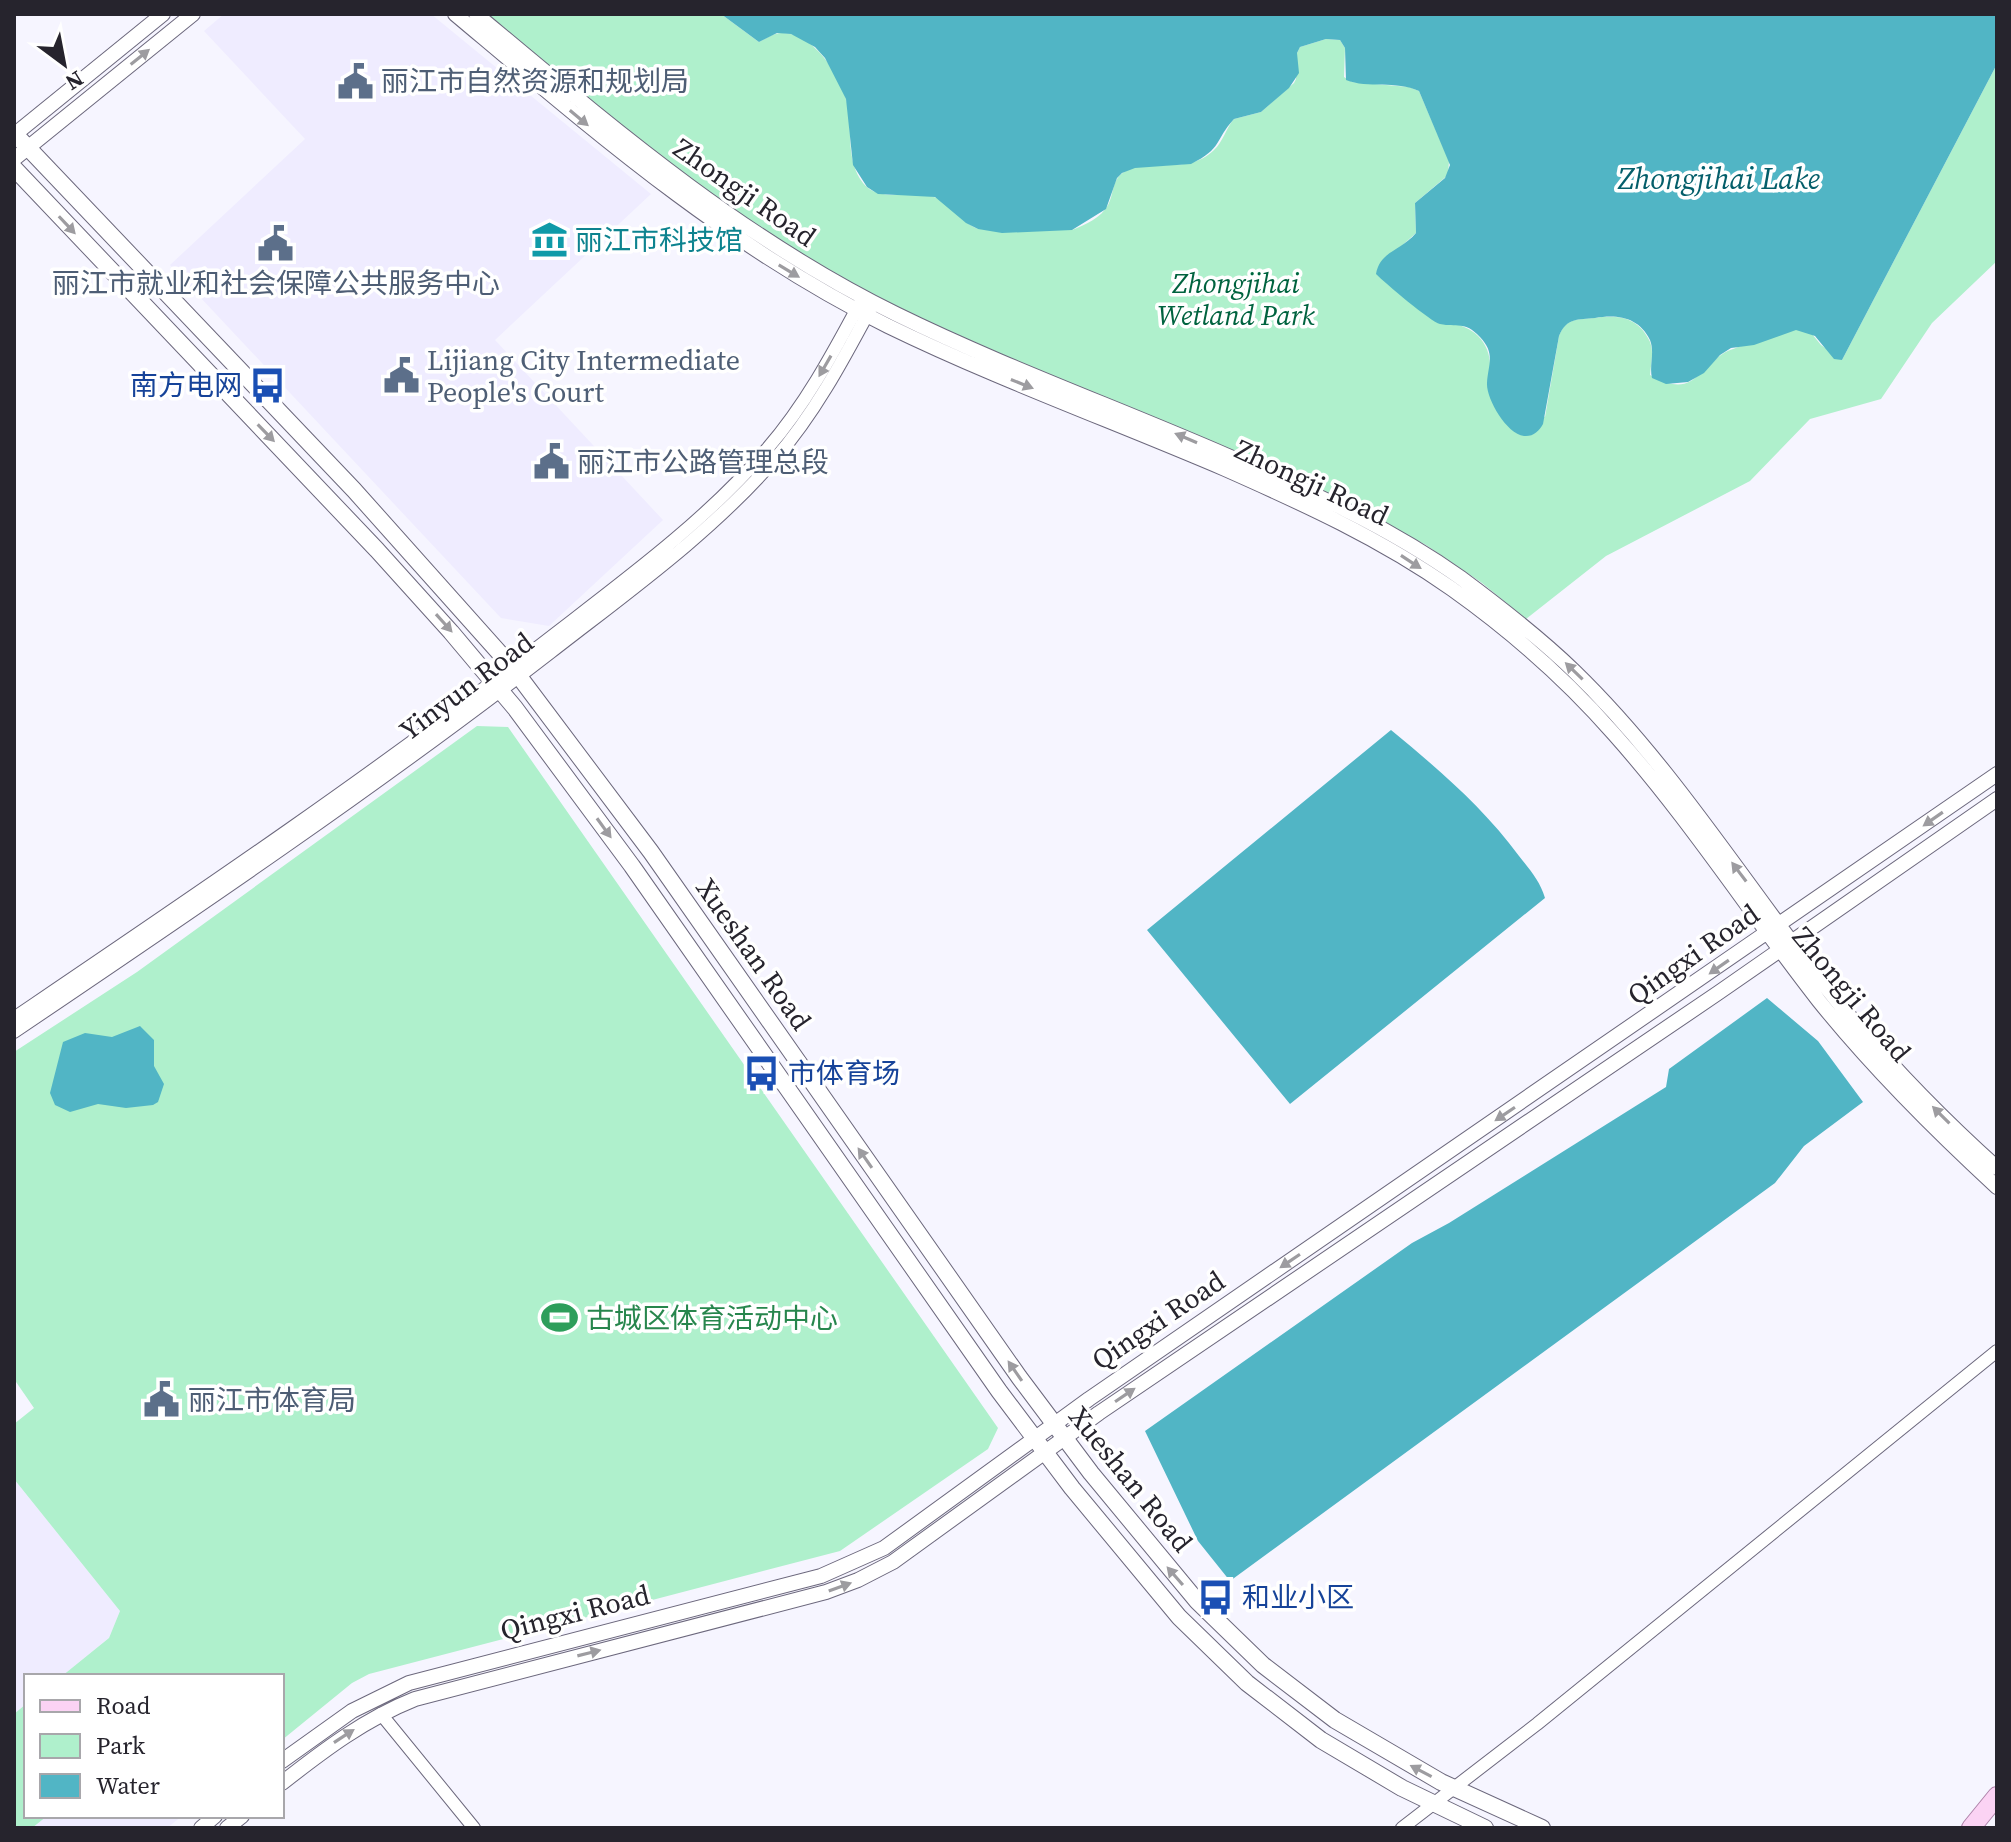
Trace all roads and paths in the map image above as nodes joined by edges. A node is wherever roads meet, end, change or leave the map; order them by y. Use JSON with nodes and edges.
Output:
{"nodes":[{"id":1,"x":163,"y":14,"type":"edge"},
{"id":2,"x":193,"y":14,"type":"edge"},
{"id":3,"x":455,"y":14,"type":"edge"},
{"id":4,"x":476,"y":14,"type":"edge"},
{"id":5,"x":14,"y":134,"type":"edge"},
{"id":6,"x":28,"y":148,"type":"junction"},
{"id":7,"x":14,"y":159,"type":"edge"},
{"id":8,"x":14,"y":168,"type":"edge"},
{"id":9,"x":867,"y":302,"type":"junction"},
{"id":10,"x":516,"y":672,"type":"junction"},
{"id":11,"x":497,"y":686,"type":"junction"},
{"id":12,"x":1997,"y":774,"type":"edge"},
{"id":13,"x":1997,"y":799,"type":"edge"},
{"id":14,"x":1774,"y":930,"type":"junction"},
{"id":15,"x":1786,"y":946,"type":"junction"},
{"id":16,"x":14,"y":1018,"type":"edge"},
{"id":17,"x":14,"y":1032,"type":"edge"},
{"id":18,"x":1997,"y":1168,"type":"edge"},
{"id":19,"x":1997,"y":1187,"type":"edge"},
{"id":20,"x":1997,"y":1351,"type":"edge"},
{"id":21,"x":1059,"y":1431,"type":"junction"},
{"id":22,"x":1039,"y":1445,"type":"junction"},
{"id":23,"x":381,"y":1714,"type":"junction"},
{"id":24,"x":284,"y":1760,"type":"edge"},
{"id":25,"x":284,"y":1781,"type":"edge"},
{"id":26,"x":1455,"y":1789,"type":"junction"},
{"id":27,"x":1997,"y":1796,"type":"edge"},
{"id":28,"x":1434,"y":1805,"type":"junction"},
{"id":29,"x":474,"y":1828,"type":"edge"},
{"id":30,"x":1402,"y":1828,"type":"edge"},
{"id":31,"x":1415,"y":1828,"type":"edge"},
{"id":32,"x":1485,"y":1828,"type":"edge"},
{"id":33,"x":1542,"y":1828,"type":"edge"},
{"id":34,"x":1971,"y":1828,"type":"edge"}],
"edges":[{"from":1,"to":5,"type":"street"},
{"from":6,"to":2,"type":"street","one_way":true},
{"from":3,"to":9,"type":"street","name":"Zhongji Road","one_way":true},
{"from":4,"to":9,"type":"street","name":"Zhongji Road"},
{"from":5,"to":6,"type":"main road","name":"Xueshan Road"},
{"from":6,"to":7,"type":"street"},
{"from":6,"to":10,"type":"main road","name":"Xueshan Road"},
{"from":8,"to":11,"type":"main road","name":"Xueshan Road","one_way":true},
{"from":9,"to":10,"type":"street","name":"Yinyun Road"},
{"from":9,"to":14,"type":"street","name":"Zhongji Road"},
{"from":10,"to":11,"type":"street","name":"Yinyun Road"},
{"from":21,"to":10,"type":"main road","name":"Xueshan Road","one_way":true},
{"from":11,"to":16,"type":"street","name":"Yinyun Road"},
{"from":11,"to":17,"type":"street","name":"Yinyun Road"},
{"from":11,"to":22,"type":"main road","name":"Xueshan Road","one_way":true},
{"from":12,"to":14,"type":"street","name":"Qingxi Road","one_way":true},
{"from":13,"to":15,"type":"street","name":"Qingxi Road"},
{"from":14,"to":15,"type":"street","name":"Zhongji Road"},
{"from":14,"to":21,"type":"street","name":"Qingxi Road","one_way":true},
{"from":18,"to":15,"type":"street","name":"Zhongji Road","one_way":true},
{"from":15,"to":19,"type":"street","name":"Zhongji Road"},
{"from":21,"to":15,"type":"street","name":"Qingxi Road","one_way":true},
{"from":20,"to":26,"type":"street"},
{"from":21,"to":22,"type":"street","name":"Qingxi Road"},
{"from":26,"to":21,"type":"main road","name":"Xueshan Road","one_way":true},
{"from":23,"to":22,"type":"street","name":"Qingxi Road","one_way":true},
{"from":22,"to":24,"type":"street","name":"Qingxi Road"},
{"from":22,"to":28,"type":"main road","name":"Xueshan Road"},
{"from":25,"to":23,"type":"street","name":"Qingxi Road","one_way":true},
{"from":23,"to":29,"type":"street"},
{"from":26,"to":28,"type":"street"},
{"from":26,"to":33,"type":"main road","name":"Xueshan Road"},
{"from":27,"to":34,"type":"main road"},
{"from":28,"to":30,"type":"street"},
{"from":28,"to":31,"type":"street"},
{"from":28,"to":32,"type":"main road","name":"Xueshan Road"}]}
